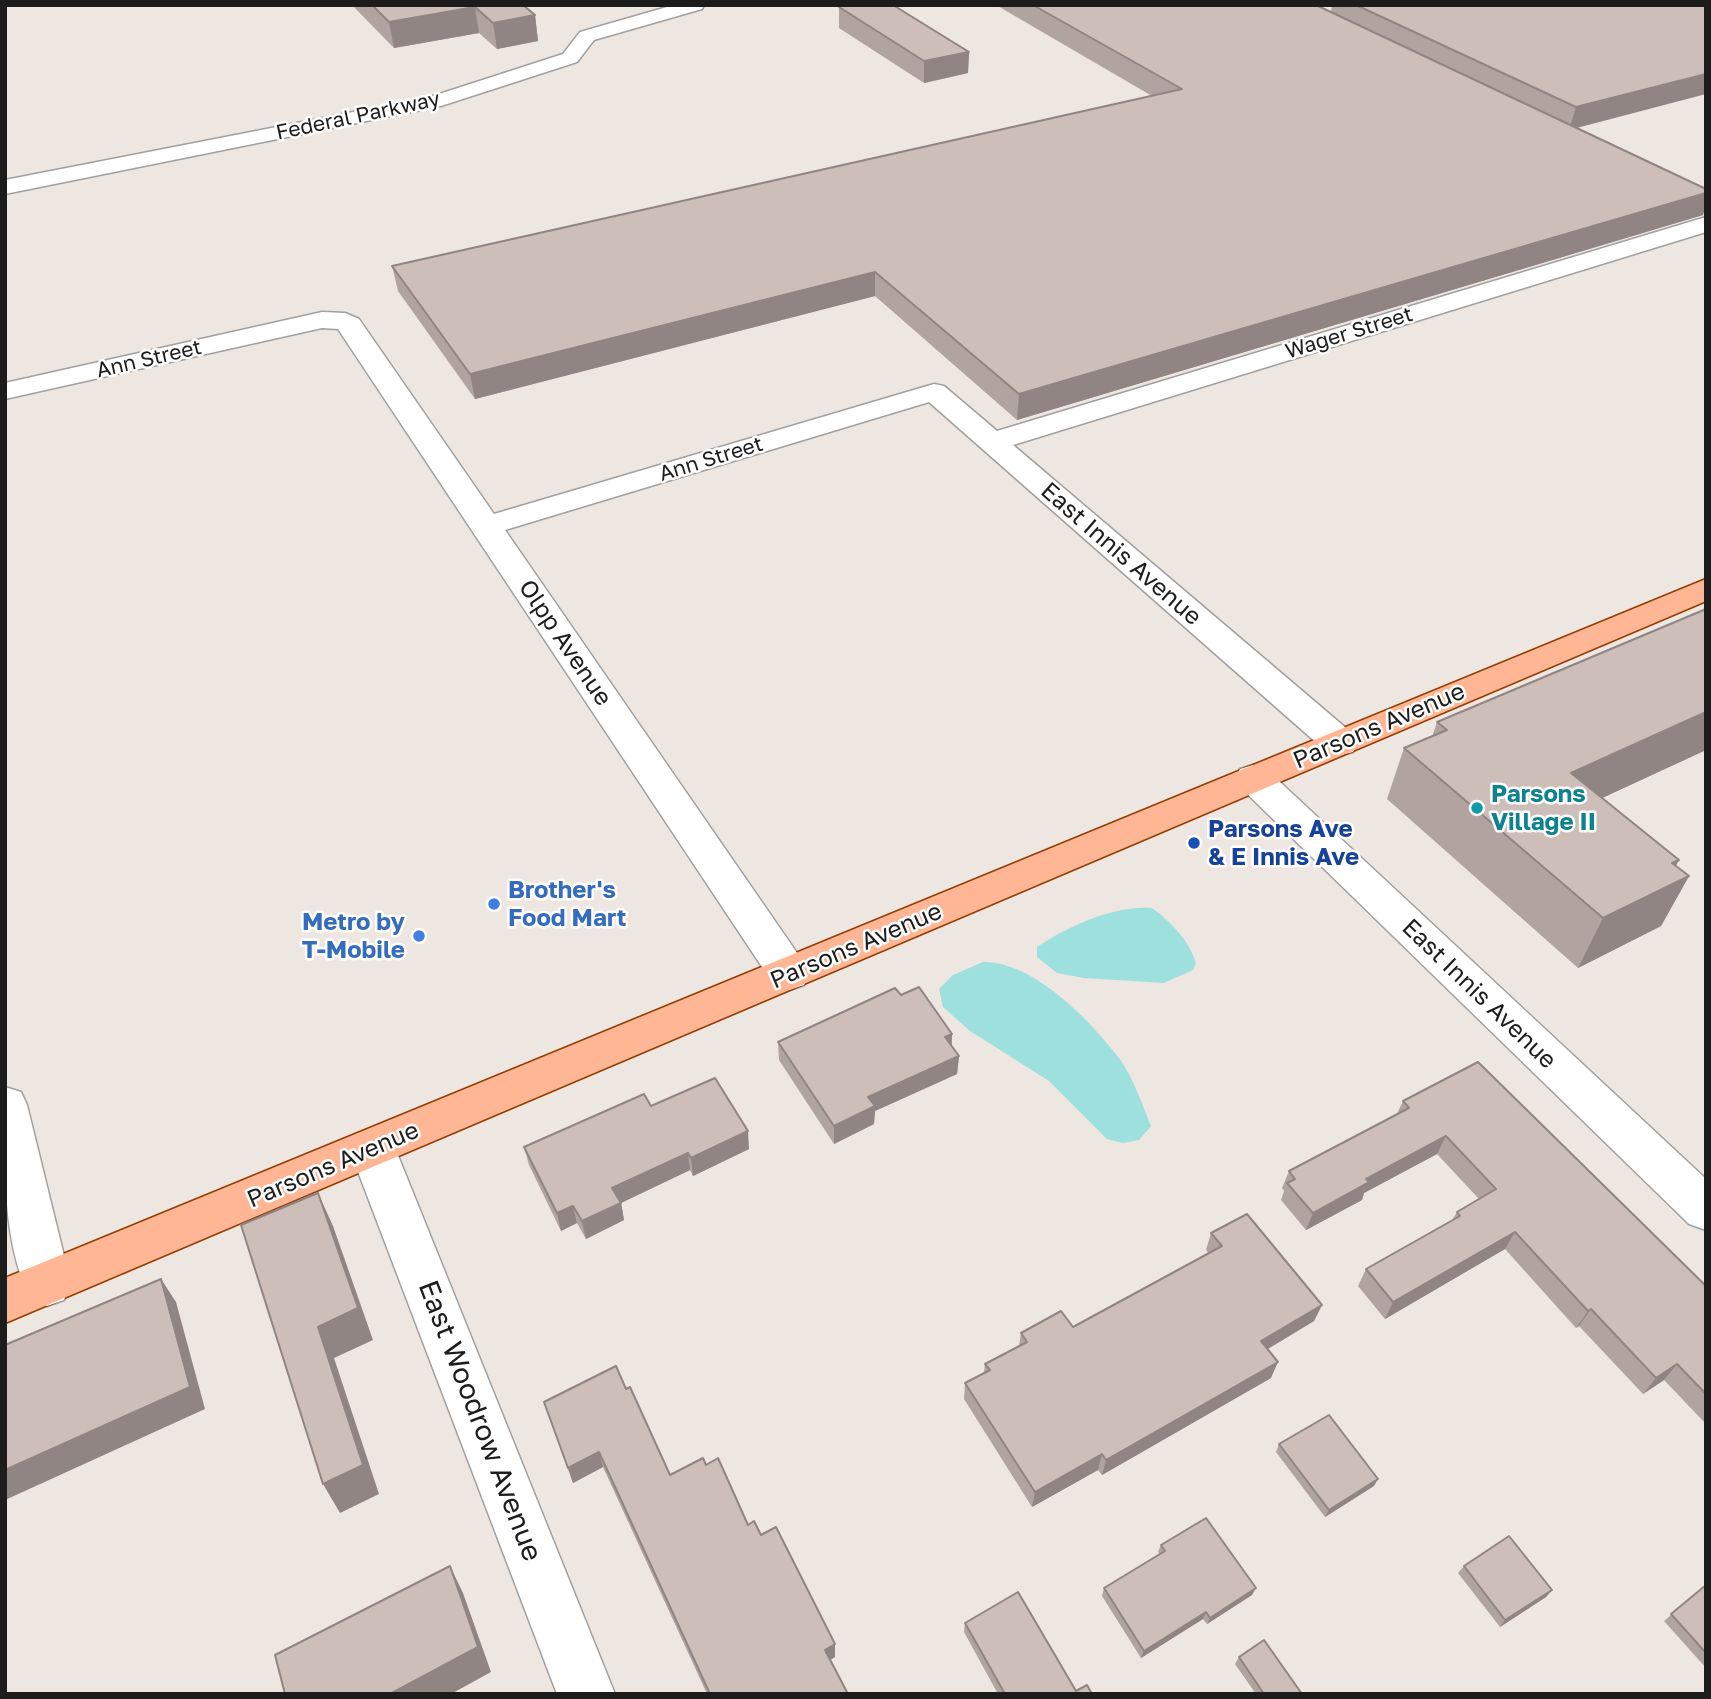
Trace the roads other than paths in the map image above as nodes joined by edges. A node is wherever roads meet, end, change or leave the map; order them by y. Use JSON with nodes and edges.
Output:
{"nodes":[{"id":1,"x":695,"y":5,"type":"edge"},
{"id":2,"x":5,"y":187,"type":"edge"},
{"id":3,"x":1706,"y":224,"type":"edge"},
{"id":4,"x":335,"y":320,"type":"joint"},
{"id":5,"x":5,"y":391,"type":"edge"},
{"id":6,"x":934,"y":392,"type":"joint"},
{"id":7,"x":992,"y":442,"type":"junction"},
{"id":8,"x":487,"y":526,"type":"junction"},
{"id":9,"x":1706,"y":589,"type":"edge"},
{"id":10,"x":1340,"y":743,"type":"junction"},
{"id":11,"x":1253,"y":778,"type":"junction"},
{"id":12,"x":789,"y":974,"type":"junction"},
{"id":13,"x":5,"y":1105,"type":"edge"},
{"id":14,"x":372,"y":1148,"type":"junction"},
{"id":15,"x":1706,"y":1209,"type":"edge"},
{"id":16,"x":47,"y":1284,"type":"junction"},
{"id":17,"x":5,"y":1301,"type":"edge"},
{"id":18,"x":586,"y":1694,"type":"edge"}],
"edges":[{"from":1,"to":2,"type":"street","name":"Federal Parkway"},
{"from":3,"to":7,"type":"street","name":"Wager Street"},
{"from":4,"to":5,"type":"street","name":"Ann Street"},
{"from":4,"to":8,"type":"street","name":"Olpp Avenue"},
{"from":6,"to":7,"type":"street","name":"East Innis Avenue"},
{"from":6,"to":8,"type":"street","name":"Ann Street"},
{"from":7,"to":10,"type":"street","name":"East Innis Avenue"},
{"from":8,"to":12,"type":"street","name":"Olpp Avenue"},
{"from":9,"to":10,"type":"main road","name":"Parsons Avenue"},
{"from":10,"to":11,"type":"main road","name":"Parsons Avenue"},
{"from":11,"to":12,"type":"main road","name":"Parsons Avenue"},
{"from":11,"to":15,"type":"street","name":"East Innis Avenue"},
{"from":12,"to":14,"type":"main road","name":"Parsons Avenue"},
{"from":13,"to":16,"type":"street"},
{"from":14,"to":16,"type":"main road","name":"Parsons Avenue"},
{"from":14,"to":18,"type":"street","name":"East Woodrow Avenue"},
{"from":16,"to":17,"type":"main road","name":"Parsons Avenue"}]}
